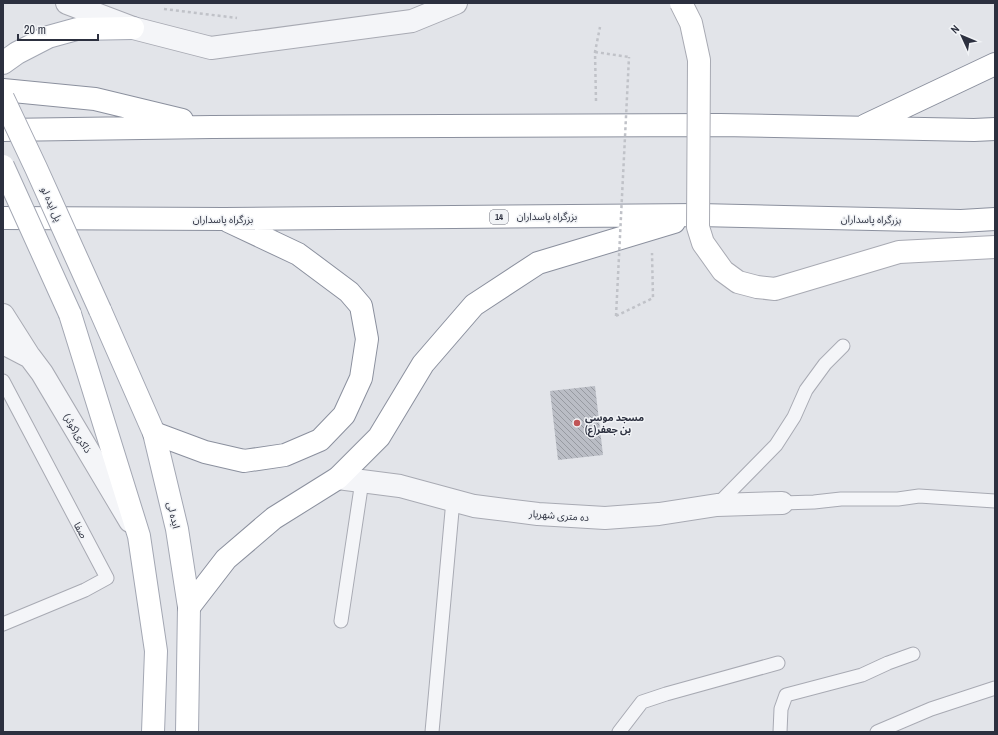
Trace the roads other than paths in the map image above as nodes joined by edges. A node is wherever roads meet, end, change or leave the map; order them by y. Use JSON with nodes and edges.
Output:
{"nodes":[{"id":1,"x":67,"y":3,"type":"edge"},
{"id":2,"x":456,"y":3,"type":"edge"},
{"id":3,"x":681,"y":3,"type":"edge"},
{"id":4,"x":133,"y":28,"type":"junction"},
{"id":5,"x":3,"y":63,"type":"edge"},
{"id":6,"x":995,"y":64,"type":"edge"},
{"id":7,"x":3,"y":90,"type":"edge"},
{"id":8,"x":3,"y":98,"type":"edge"},
{"id":9,"x":212,"y":127,"type":"junction"},
{"id":10,"x":862,"y":127,"type":"junction"},
{"id":11,"x":995,"y":129,"type":"edge"},
{"id":12,"x":3,"y":130,"type":"edge"},
{"id":13,"x":3,"y":166,"type":"edge"},
{"id":14,"x":699,"y":215,"type":"junction"},
{"id":15,"x":3,"y":218,"type":"edge"},
{"id":16,"x":224,"y":219,"type":"junction"},
{"id":17,"x":995,"y":220,"type":"edge"},
{"id":18,"x":995,"y":247,"type":"edge"},
{"id":19,"x":100,"y":310,"type":"joint"},
{"id":20,"x":3,"y":315,"type":"edge"},
{"id":21,"x":3,"y":343,"type":"edge"},
{"id":22,"x":843,"y":346,"type":"dead end"},
{"id":23,"x":30,"y":357,"type":"junction"},
{"id":24,"x":4,"y":386,"type":"edge"},
{"id":25,"x":154,"y":433,"type":"junction"},
{"id":26,"x":338,"y":478,"type":"junction"},
{"id":27,"x":362,"y":481,"type":"junction"},
{"id":28,"x":453,"y":500,"type":"junction"},
{"id":29,"x":995,"y":501,"type":"edge"},
{"id":30,"x":782,"y":503,"type":"joint"},
{"id":31,"x":717,"y":505,"type":"junction"},
{"id":32,"x":139,"y":536,"type":"junction"},
{"id":33,"x":189,"y":607,"type":"junction"},
{"id":34,"x":341,"y":621,"type":"dead end"},
{"id":35,"x":3,"y":624,"type":"edge"},
{"id":36,"x":913,"y":654,"type":"dead end"},
{"id":37,"x":778,"y":663,"type":"dead end"},
{"id":38,"x":995,"y":688,"type":"edge"},
{"id":39,"x":153,"y":732,"type":"edge"},
{"id":40,"x":187,"y":732,"type":"edge"},
{"id":41,"x":432,"y":732,"type":"edge"},
{"id":42,"x":619,"y":732,"type":"edge"},
{"id":43,"x":780,"y":732,"type":"edge"},
{"id":44,"x":878,"y":732,"type":"edge"}],
"edges":[{"from":1,"to":4,"type":"street"},
{"from":2,"to":4,"type":"street"},
{"from":3,"to":18,"type":"main road","bridge":true},
{"from":4,"to":5,"type":"main road"},
{"from":6,"to":10,"type":"main road"},
{"from":7,"to":9,"type":"main road"},
{"from":8,"to":19,"type":"main road","name":"پل ایده لو","bridge":true},
{"from":9,"to":10,"type":"main road"},
{"from":9,"to":12,"type":"main road"},
{"from":10,"to":11,"type":"main road"},
{"from":13,"to":32,"type":"main road","bridge":true},
{"from":14,"to":16,"type":"main road","name":"بزرگراه پاسداران","number":"14"},
{"from":14,"to":17,"type":"main road","name":"بزرگراه پاسداران","number":"14"},
{"from":14,"to":26,"type":"main road"},
{"from":15,"to":16,"type":"main road","name":"بزرگراه پاسداران","number":"14"},
{"from":16,"to":25,"type":"main road"},
{"from":19,"to":25,"type":"main road","name":"ایده لی"},
{"from":20,"to":23,"type":"street"},
{"from":21,"to":23,"type":"street","name":"ذاکری(کوثر)"},
{"from":22,"to":31,"type":"lane"},
{"from":23,"to":32,"type":"street","name":"ذاکری(کوثر)"},
{"from":24,"to":35,"type":"lane","name":"صفا"},
{"from":25,"to":33,"type":"main road","name":"ایده لی"},
{"from":26,"to":27,"type":"street","name":"ده متری شهریار"},
{"from":26,"to":33,"type":"main road"},
{"from":27,"to":28,"type":"street","name":"ده متری شهریار"},
{"from":27,"to":34,"type":"lane"},
{"from":28,"to":31,"type":"street","name":"ده متری شهریار"},
{"from":28,"to":41,"type":"lane"},
{"from":29,"to":30,"type":"lane"},
{"from":30,"to":31,"type":"street","name":"ده متری شهریار"},
{"from":32,"to":39,"type":"main road"},
{"from":33,"to":40,"type":"main road","name":"ایده لی"},
{"from":36,"to":43,"type":"lane"},
{"from":37,"to":42,"type":"lane"},
{"from":38,"to":44,"type":"lane"}]}
